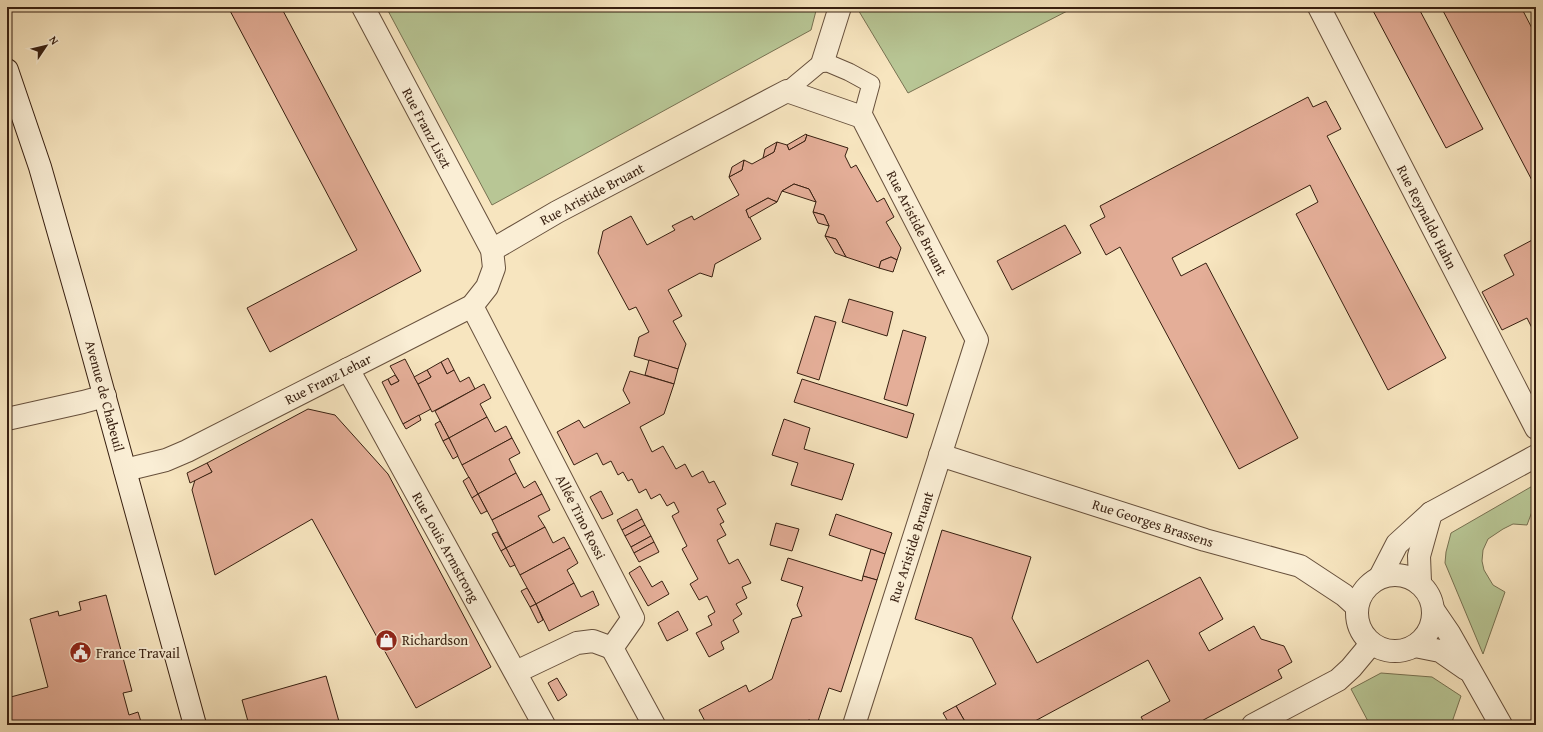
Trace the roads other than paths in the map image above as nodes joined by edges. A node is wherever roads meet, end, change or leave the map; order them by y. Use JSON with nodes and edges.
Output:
{"nodes":[{"id":1,"x":363,"y":7,"type":"edge"},
{"id":2,"x":840,"y":7,"type":"edge"},
{"id":3,"x":1319,"y":7,"type":"edge"},
{"id":4,"x":822,"y":61,"type":"junction"},
{"id":5,"x":7,"y":70,"type":"edge"},
{"id":6,"x":787,"y":91,"type":"junction"},
{"id":7,"x":862,"y":117,"type":"junction"},
{"id":8,"x":492,"y":250,"type":"junction"},
{"id":9,"x":472,"y":306,"type":"junction"},
{"id":10,"x":348,"y":369,"type":"junction"},
{"id":11,"x":105,"y":396,"type":"junction"},
{"id":12,"x":7,"y":419,"type":"edge"},
{"id":13,"x":1536,"y":428,"type":"edge"},
{"id":14,"x":940,"y":455,"type":"junction"},
{"id":15,"x":1536,"y":456,"type":"edge"},
{"id":16,"x":125,"y":470,"type":"junction"},
{"id":17,"x":1431,"y":514,"type":"junction"},
{"id":18,"x":1380,"y":577,"type":"junction"},
{"id":19,"x":1420,"y":582,"type":"junction"},
{"id":20,"x":1356,"y":606,"type":"junction"},
{"id":21,"x":1434,"y":612,"type":"junction"},
{"id":22,"x":1371,"y":644,"type":"junction"},
{"id":23,"x":1415,"y":646,"type":"junction"},
{"id":24,"x":612,"y":648,"type":"junction"},
{"id":25,"x":1470,"y":671,"type":"junction"},
{"id":26,"x":516,"y":672,"type":"junction"},
{"id":27,"x":195,"y":725,"type":"edge"},
{"id":28,"x":544,"y":725,"type":"edge"},
{"id":29,"x":654,"y":725,"type":"edge"},
{"id":30,"x":854,"y":725,"type":"edge"},
{"id":31,"x":1253,"y":725,"type":"edge"},
{"id":32,"x":1501,"y":725,"type":"edge"}],
"edges":[{"from":1,"to":8,"type":"street","name":"Rue Franz Liszt"},
{"from":2,"to":4,"type":"street"},
{"from":3,"to":13,"type":"street","name":"Rue Reynaldo Hahn"},
{"from":4,"to":6,"type":"lane"},
{"from":4,"to":7,"type":"lane"},
{"from":5,"to":11,"type":"street","name":"Avenue de Chabeuil"},
{"from":6,"to":7,"type":"street"},
{"from":6,"to":8,"type":"street","name":"Rue Aristide Bruant"},
{"from":7,"to":14,"type":"street","name":"Rue Aristide Bruant"},
{"from":8,"to":9,"type":"street","name":"Rue Franz Lehar"},
{"from":9,"to":10,"type":"street","name":"Rue Franz Lehar"},
{"from":9,"to":24,"type":"street","name":"Allée Tino Rossi"},
{"from":10,"to":16,"type":"street","name":"Rue Franz Lehar"},
{"from":10,"to":26,"type":"street","name":"Rue Louis Armstrong"},
{"from":11,"to":12,"type":"street"},
{"from":11,"to":16,"type":"street","name":"Avenue de Chabeuil"},
{"from":14,"to":20,"type":"street","name":"Rue Georges Brassens"},
{"from":14,"to":30,"type":"street","name":"Rue Aristide Bruant"},
{"from":15,"to":17,"type":"street"},
{"from":16,"to":27,"type":"street","name":"Avenue de Chabeuil"},
{"from":17,"to":18,"type":"street"},
{"from":17,"to":19,"type":"street"},
{"from":18,"to":19,"type":"street"},
{"from":18,"to":20,"type":"street"},
{"from":19,"to":21,"type":"street"},
{"from":20,"to":22,"type":"street"},
{"from":21,"to":23,"type":"street"},
{"from":21,"to":25,"type":"street"},
{"from":22,"to":23,"type":"street"},
{"from":22,"to":31,"type":"street"},
{"from":23,"to":25,"type":"street"},
{"from":24,"to":26,"type":"street"},
{"from":24,"to":29,"type":"street"},
{"from":25,"to":32,"type":"street"},
{"from":26,"to":28,"type":"street","name":"Rue Louis Armstrong"}]}
